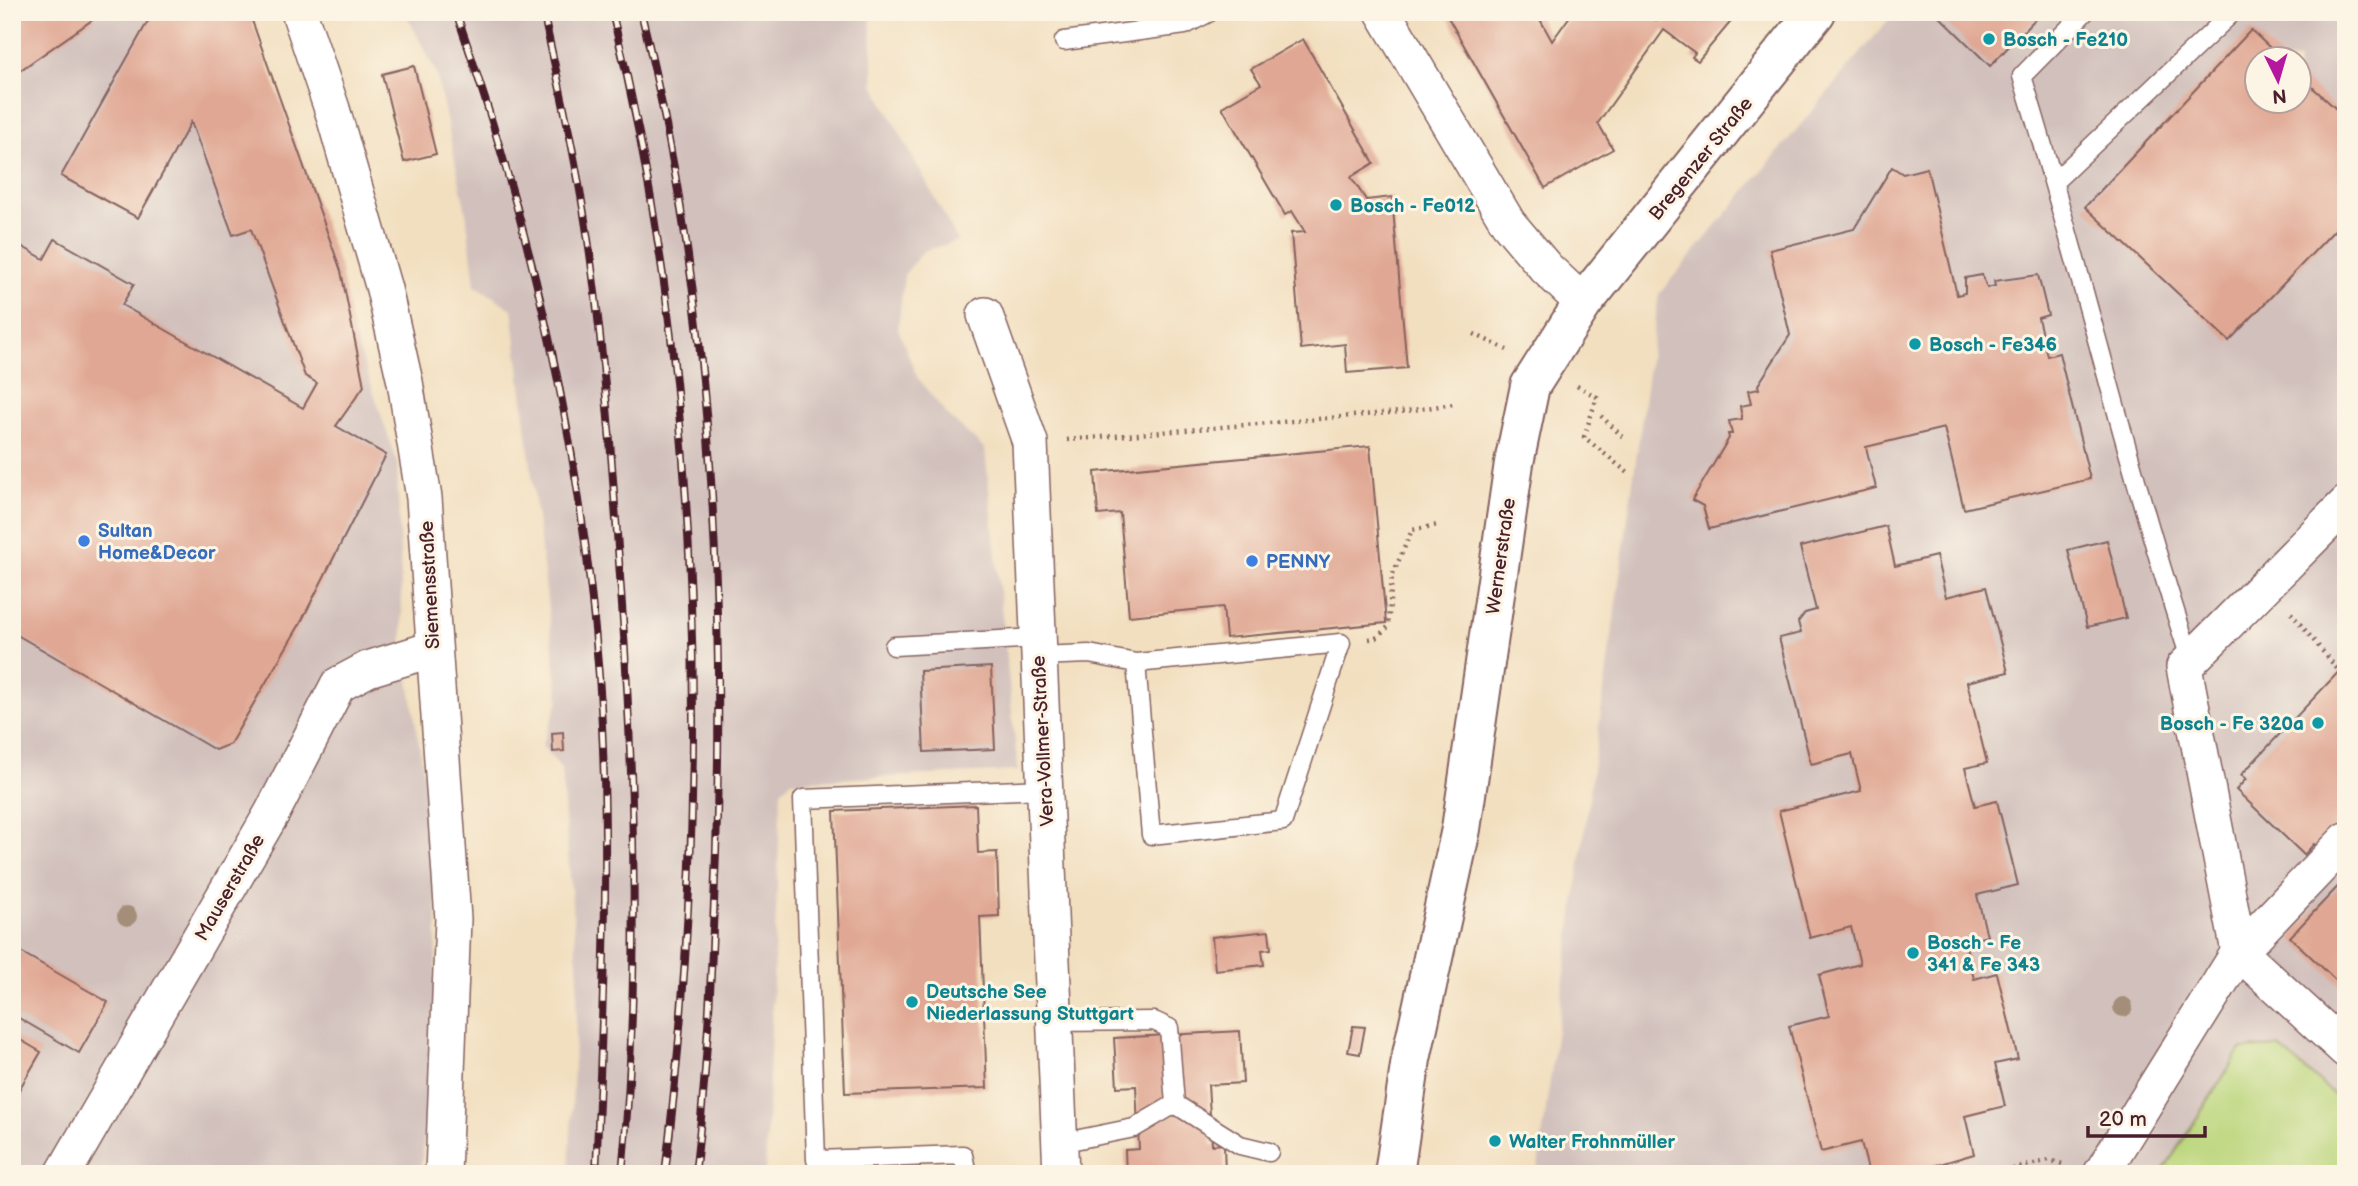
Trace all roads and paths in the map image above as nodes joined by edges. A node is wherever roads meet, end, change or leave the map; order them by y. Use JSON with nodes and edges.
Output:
{"nodes":[{"id":1,"x":299,"y":12,"type":"edge"},
{"id":2,"x":1210,"y":12,"type":"edge"},
{"id":3,"x":1384,"y":12,"type":"edge"},
{"id":4,"x":1816,"y":12,"type":"edge"},
{"id":5,"x":2085,"y":12,"type":"edge"},
{"id":6,"x":2233,"y":12,"type":"edge"},
{"id":7,"x":1064,"y":41,"type":"dead end"},
{"id":8,"x":2055,"y":181,"type":"junction"},
{"id":9,"x":1583,"y":303,"type":"junction"},
{"id":10,"x":985,"y":315,"type":"dead end"},
{"id":11,"x":1453,"y":404,"type":"dead end"},
{"id":12,"x":1601,"y":416,"type":"dead end"},
{"id":13,"x":1626,"y":440,"type":"dead end"},
{"id":14,"x":1030,"y":442,"type":"junction"},
{"id":15,"x":2346,"y":504,"type":"edge"},
{"id":16,"x":1438,"y":525,"type":"dead end"},
{"id":17,"x":2267,"y":584,"type":"junction"},
{"id":18,"x":1340,"y":643,"type":"junction"},
{"id":19,"x":894,"y":646,"type":"dead end"},
{"id":20,"x":1038,"y":647,"type":"junction"},
{"id":21,"x":433,"y":649,"type":"junction"},
{"id":22,"x":2191,"y":661,"type":"junction"},
{"id":23,"x":1136,"y":663,"type":"junction"},
{"id":24,"x":2339,"y":671,"type":"dead end"},
{"id":25,"x":1044,"y":789,"type":"junction"},
{"id":26,"x":2346,"y":840,"type":"edge"},
{"id":27,"x":2239,"y":952,"type":"junction"},
{"id":28,"x":1054,"y":1022,"type":"junction"},
{"id":29,"x":2346,"y":1050,"type":"edge"},
{"id":30,"x":1175,"y":1104,"type":"junction"},
{"id":31,"x":1269,"y":1152,"type":"dead end"},
{"id":32,"x":1060,"y":1158,"type":"edge"},
{"id":33,"x":2087,"y":1170,"type":"edge"},
{"id":34,"x":2006,"y":1171,"type":"dead end"},
{"id":35,"x":63,"y":1174,"type":"edge"},
{"id":36,"x":443,"y":1174,"type":"edge"},
{"id":37,"x":967,"y":1174,"type":"edge"},
{"id":38,"x":1394,"y":1174,"type":"edge"}],
"edges":[{"from":1,"to":21,"type":"street","name":"Siemensstraße"},
{"from":2,"to":7,"type":"lane"},
{"from":3,"to":9,"type":"street"},
{"from":4,"to":9,"type":"main road","name":"Bregenzer Straße"},
{"from":5,"to":8,"type":"lane"},
{"from":6,"to":8,"type":"lane"},
{"from":8,"to":22,"type":"lane"},
{"from":9,"to":38,"type":"main road","name":"Wernerstraße"},
{"from":10,"to":14,"type":"street","name":"Vera-Vollmer-Straße"},
{"from":11,"to":14,"type":"path"},
{"from":12,"to":13,"type":"path"},
{"from":14,"to":20,"type":"street","name":"Vera-Vollmer-Straße"},
{"from":15,"to":17,"type":"street"},
{"from":16,"to":18,"type":"path"},
{"from":17,"to":22,"type":"street"},
{"from":17,"to":24,"type":"path"},
{"from":18,"to":23,"type":"lane"},
{"from":18,"to":23,"type":"lane"},
{"from":19,"to":20,"type":"lane"},
{"from":20,"to":23,"type":"lane"},
{"from":20,"to":25,"type":"street","name":"Vera-Vollmer-Straße"},
{"from":21,"to":35,"type":"street","name":"Mauserstraße"},
{"from":21,"to":36,"type":"street","name":"Siemensstraße"},
{"from":22,"to":27,"type":"street"},
{"from":25,"to":28,"type":"street","name":"Vera-Vollmer-Straße"},
{"from":25,"to":37,"type":"lane"},
{"from":26,"to":27,"type":"street"},
{"from":27,"to":29,"type":"street"},
{"from":27,"to":33,"type":"street"},
{"from":28,"to":30,"type":"lane"},
{"from":28,"to":32,"type":"street","name":"Vera-Vollmer-Straße"},
{"from":30,"to":31,"type":"lane"},
{"from":30,"to":32,"type":"lane"},
{"from":33,"to":34,"type":"path"}]}
